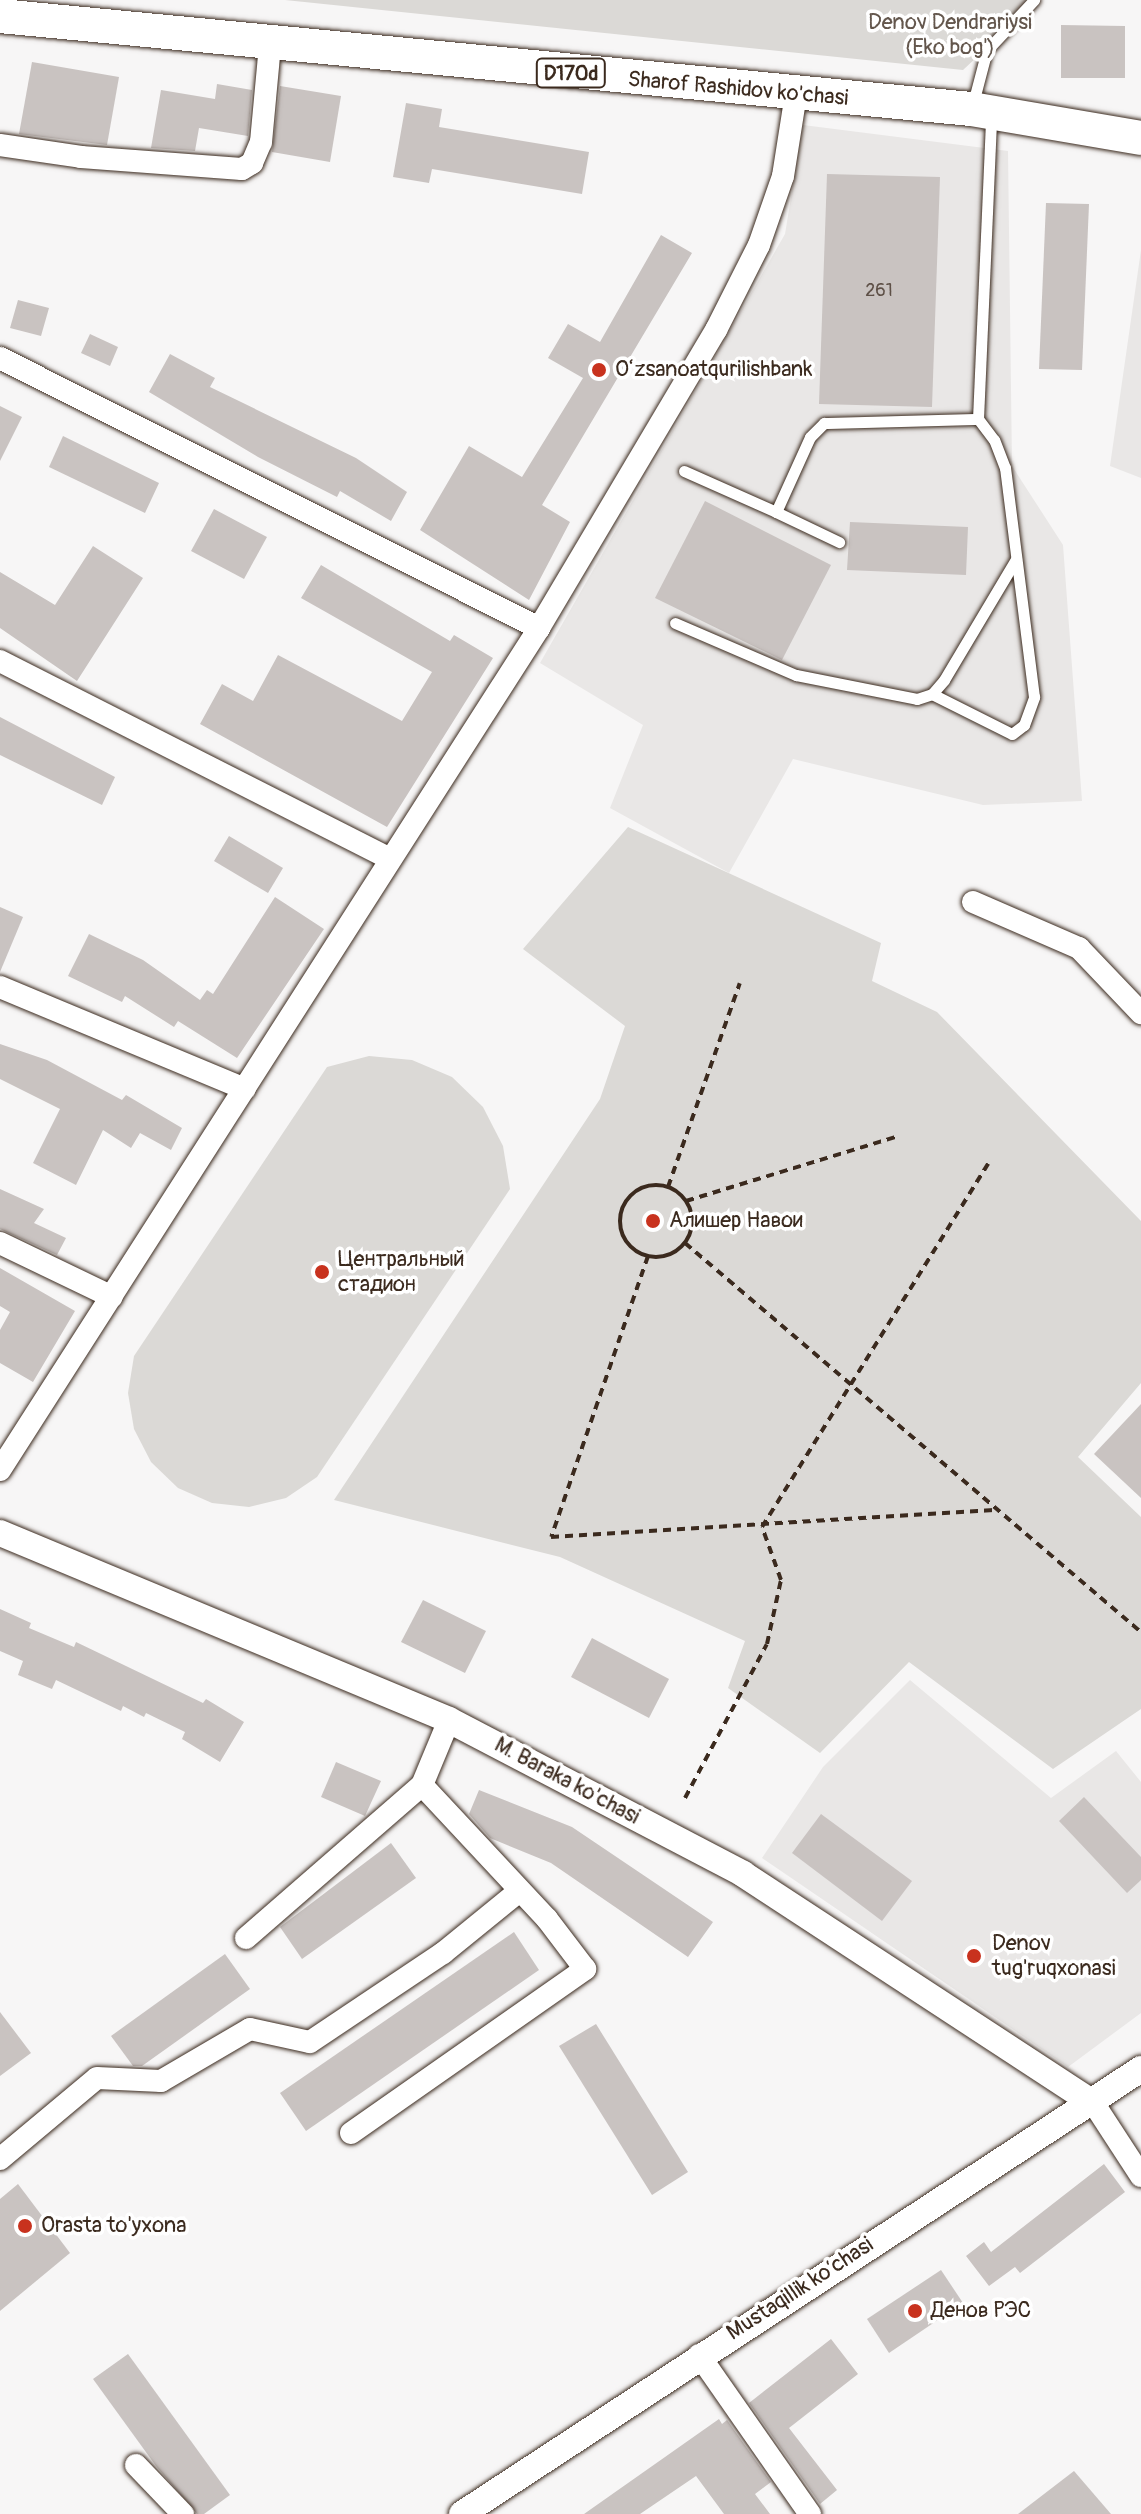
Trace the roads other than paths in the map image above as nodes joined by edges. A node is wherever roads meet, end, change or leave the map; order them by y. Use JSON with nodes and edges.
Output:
{"nodes":[{"id":1,"x":1034,"y":0,"type":"edge"},
{"id":2,"x":0,"y":16,"type":"edge"},
{"id":3,"x":270,"y":45,"type":"junction"},
{"id":4,"x":796,"y":94,"type":"junction"},
{"id":5,"x":982,"y":111,"type":"junction"},
{"id":6,"x":1141,"y":138,"type":"edge"},
{"id":7,"x":0,"y":145,"type":"edge"},
{"id":8,"x":0,"y":358,"type":"edge"},
{"id":9,"x":978,"y":419,"type":"junction"},
{"id":10,"x":684,"y":471,"type":"dead end"},
{"id":11,"x":776,"y":512,"type":"junction"},
{"id":12,"x":839,"y":542,"type":"dead end"},
{"id":13,"x":1016,"y":559,"type":"junction"},
{"id":14,"x":675,"y":623,"type":"dead end"},
{"id":15,"x":539,"y":628,"type":"junction"},
{"id":16,"x":0,"y":661,"type":"edge"},
{"id":17,"x":932,"y":694,"type":"junction"},
{"id":18,"x":388,"y":858,"type":"junction"},
{"id":19,"x":973,"y":902,"type":"dead end"},
{"id":20,"x":0,"y":987,"type":"edge"},
{"id":21,"x":1141,"y":1013,"type":"edge"},
{"id":22,"x":245,"y":1089,"type":"junction"},
{"id":23,"x":0,"y":1243,"type":"edge"},
{"id":24,"x":112,"y":1297,"type":"junction"},
{"id":25,"x":0,"y":1470,"type":"edge"},
{"id":26,"x":0,"y":1533,"type":"edge"},
{"id":27,"x":449,"y":1720,"type":"junction"},
{"id":28,"x":422,"y":1785,"type":"junction"},
{"id":29,"x":518,"y":1892,"type":"junction"},
{"id":30,"x":246,"y":1938,"type":"dead end"},
{"id":31,"x":1141,"y":2069,"type":"edge"},
{"id":32,"x":1094,"y":2104,"type":"junction"},
{"id":33,"x":351,"y":2133,"type":"dead end"},
{"id":34,"x":0,"y":2159,"type":"edge"},
{"id":35,"x":1141,"y":2176,"type":"edge"},
{"id":36,"x":699,"y":2355,"type":"junction"},
{"id":37,"x":136,"y":2465,"type":"dead end"},
{"id":38,"x":183,"y":2514,"type":"edge"},
{"id":39,"x":462,"y":2514,"type":"edge"},
{"id":40,"x":810,"y":2514,"type":"edge"}],
"edges":[{"from":1,"to":5,"type":"lane"},
{"from":2,"to":3,"type":"main road","name":"Sharof Rashidov ko'chasi","number":"D170d"},
{"from":3,"to":4,"type":"main road","name":"Sharof Rashidov ko'chasi","number":"D170d"},
{"from":3,"to":7,"type":"street"},
{"from":4,"to":5,"type":"main road","name":"Sharof Rashidov ko'chasi","number":"D170d"},
{"from":4,"to":15,"type":"street"},
{"from":5,"to":6,"type":"main road","name":"Sharof Rashidov ko'chasi","number":"D170d"},
{"from":5,"to":9,"type":"lane"},
{"from":8,"to":15,"type":"street"},
{"from":9,"to":11,"type":"lane"},
{"from":9,"to":13,"type":"lane"},
{"from":10,"to":11,"type":"lane"},
{"from":11,"to":12,"type":"lane"},
{"from":13,"to":17,"type":"lane"},
{"from":13,"to":17,"type":"lane"},
{"from":14,"to":17,"type":"lane"},
{"from":15,"to":18,"type":"street"},
{"from":16,"to":18,"type":"street"},
{"from":18,"to":22,"type":"street"},
{"from":19,"to":21,"type":"street"},
{"from":20,"to":22,"type":"street"},
{"from":22,"to":24,"type":"street"},
{"from":23,"to":24,"type":"street"},
{"from":24,"to":25,"type":"street"},
{"from":26,"to":27,"type":"street","name":"M. Baraka ko'chasi"},
{"from":27,"to":28,"type":"street"},
{"from":27,"to":32,"type":"street","name":"M. Baraka ko'chasi"},
{"from":28,"to":29,"type":"street"},
{"from":28,"to":30,"type":"street"},
{"from":29,"to":33,"type":"street"},
{"from":29,"to":34,"type":"street"},
{"from":31,"to":32,"type":"street","name":"Mustaqillik ko‘chasi"},
{"from":32,"to":35,"type":"street"},
{"from":32,"to":36,"type":"street","name":"Mustaqillik ko‘chasi"},
{"from":36,"to":39,"type":"street","name":"Mustaqillik ko‘chasi"},
{"from":36,"to":40,"type":"street"},
{"from":37,"to":38,"type":"street"}]}
